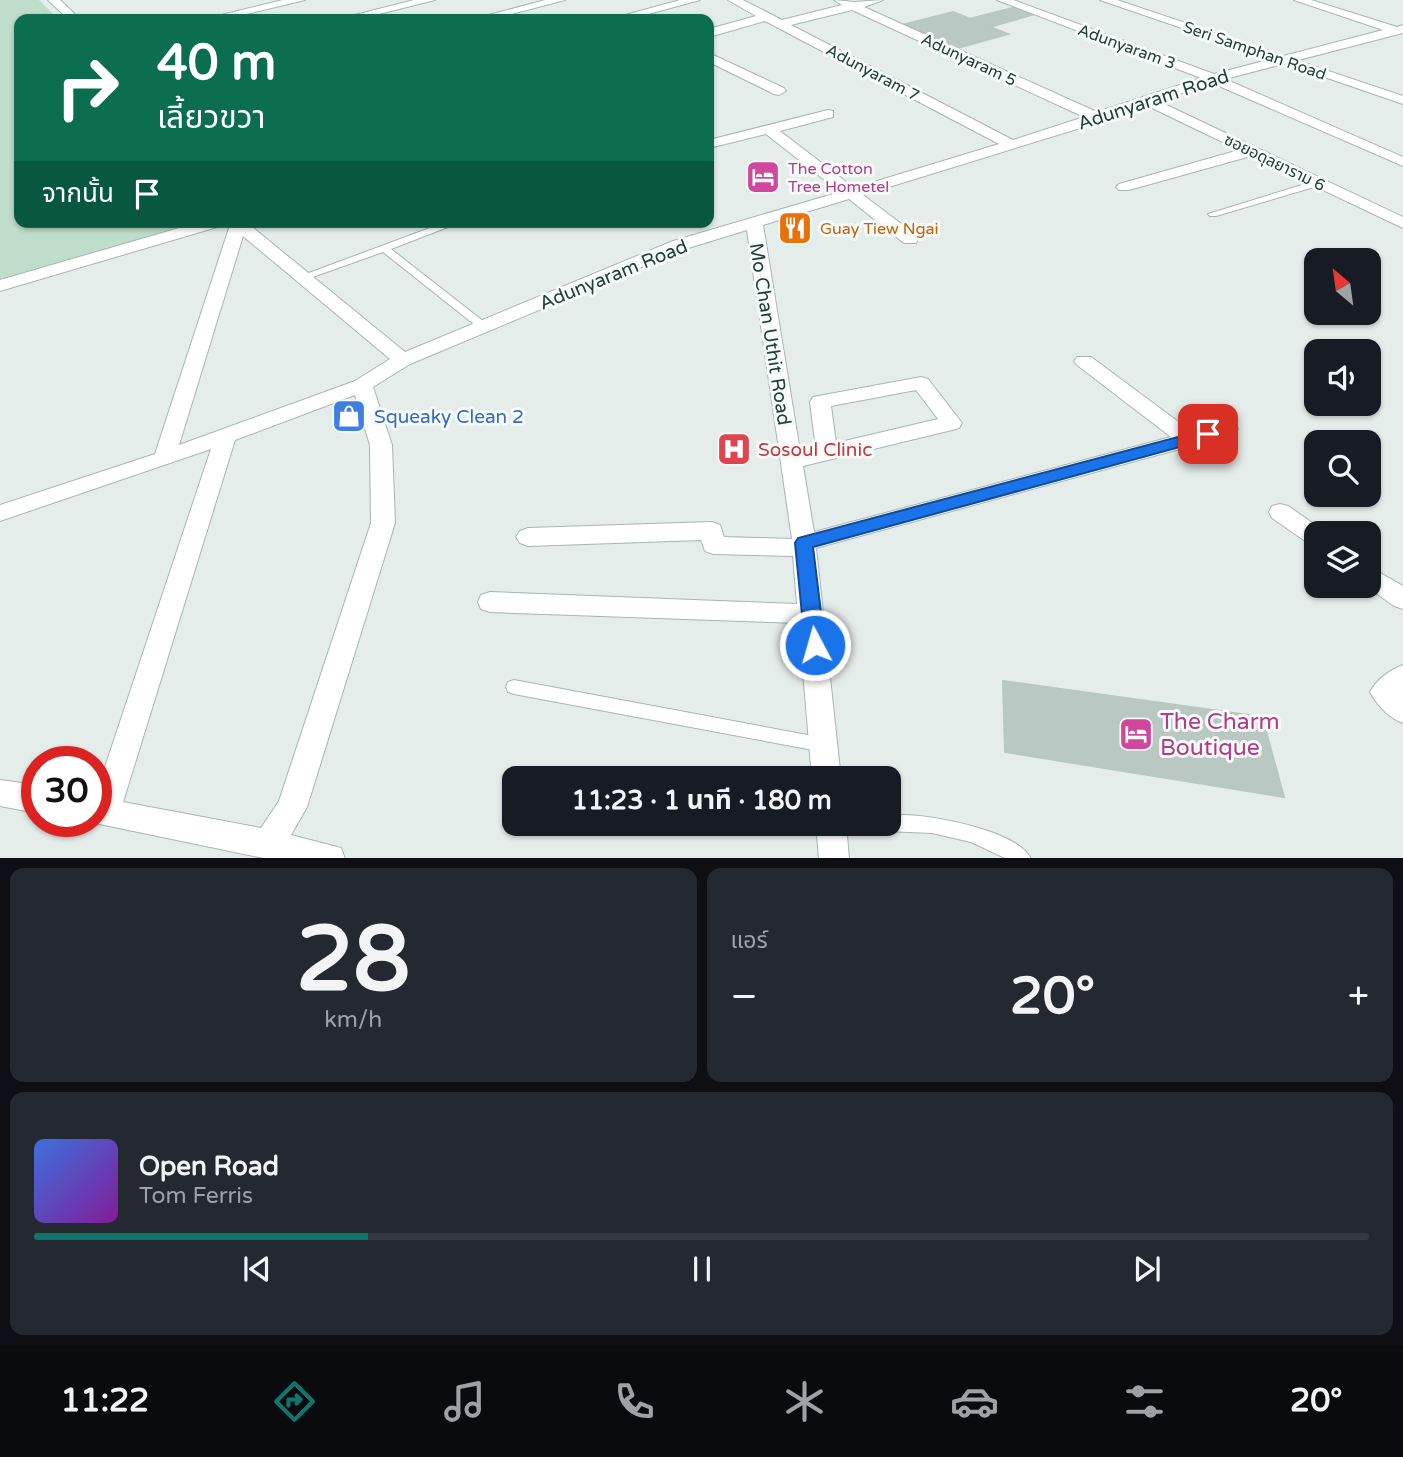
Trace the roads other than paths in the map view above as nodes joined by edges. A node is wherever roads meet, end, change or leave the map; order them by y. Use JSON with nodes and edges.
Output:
{"nodes":[{"id":1,"x":54,"y":0,"type":"edge"},
{"id":2,"x":299,"y":0,"type":"edge"},
{"id":3,"x":429,"y":0,"type":"edge"},
{"id":4,"x":501,"y":0,"type":"edge"},
{"id":5,"x":559,"y":0,"type":"edge"},
{"id":6,"x":694,"y":0,"type":"edge"},
{"id":7,"x":767,"y":0,"type":"edge"},
{"id":8,"x":840,"y":0,"type":"edge"},
{"id":9,"x":877,"y":0,"type":"edge"},
{"id":10,"x":1003,"y":0,"type":"edge"},
{"id":11,"x":1106,"y":0,"type":"edge"},
{"id":12,"x":1300,"y":0,"type":"edge"},
{"id":13,"x":740,"y":3,"type":"edge"},
{"id":14,"x":274,"y":6,"type":"edge"},
{"id":15,"x":853,"y":6,"type":"junction"},
{"id":16,"x":518,"y":10,"type":"junction"},
{"id":17,"x":69,"y":14,"type":"edge"},
{"id":18,"x":235,"y":14,"type":"edge"},
{"id":19,"x":367,"y":14,"type":"edge"},
{"id":20,"x":501,"y":14,"type":"edge"},
{"id":21,"x":526,"y":14,"type":"edge"},
{"id":22,"x":637,"y":14,"type":"edge"},
{"id":23,"x":768,"y":16,"type":"junction"},
{"id":24,"x":781,"y":24,"type":"junction"},
{"id":25,"x":1400,"y":30,"type":"edge"},
{"id":26,"x":714,"y":32,"type":"edge"},
{"id":27,"x":714,"y":59,"type":"edge"},
{"id":28,"x":1283,"y":59,"type":"junction"},
{"id":29,"x":1213,"y":78,"type":"junction"},
{"id":30,"x":779,"y":91,"type":"dead end"},
{"id":31,"x":1403,"y":100,"type":"edge"},
{"id":32,"x":1148,"y":101,"type":"junction"},
{"id":33,"x":828,"y":114,"type":"dead end"},
{"id":34,"x":1098,"y":118,"type":"junction"},
{"id":35,"x":769,"y":129,"type":"junction"},
{"id":36,"x":714,"y":143,"type":"edge"},
{"id":37,"x":1012,"y":145,"type":"junction"},
{"id":38,"x":1252,"y":151,"type":"junction"},
{"id":39,"x":1403,"y":162,"type":"edge"},
{"id":40,"x":1318,"y":183,"type":"junction"},
{"id":41,"x":1124,"y":187,"type":"dead end"},
{"id":42,"x":853,"y":193,"type":"junction"},
{"id":43,"x":1213,"y":214,"type":"dead end"},
{"id":44,"x":754,"y":222,"type":"junction"},
{"id":45,"x":1403,"y":223,"type":"edge"},
{"id":46,"x":198,"y":228,"type":"edge"},
{"id":47,"x":235,"y":228,"type":"edge"},
{"id":48,"x":243,"y":228,"type":"edge"},
{"id":49,"x":439,"y":228,"type":"edge"},
{"id":50,"x":910,"y":239,"type":"dead end"},
{"id":51,"x":384,"y":248,"type":"junction"},
{"id":52,"x":303,"y":277,"type":"junction"},
{"id":53,"x":0,"y":286,"type":"edge"},
{"id":54,"x":484,"y":327,"type":"junction"},
{"id":55,"x":403,"y":360,"type":"junction"},
{"id":56,"x":1084,"y":361,"type":"dead end"},
{"id":57,"x":362,"y":385,"type":"junction"},
{"id":58,"x":1228,"y":429,"type":"dead end"},
{"id":59,"x":226,"y":435,"type":"junction"},
{"id":60,"x":1188,"y":439,"type":"junction"},
{"id":61,"x":827,"y":453,"type":"junction"},
{"id":62,"x":164,"y":459,"type":"junction"},
{"id":63,"x":791,"y":461,"type":"junction"},
{"id":64,"x":1280,"y":512,"type":"dead end"},
{"id":65,"x":0,"y":513,"type":"edge"},
{"id":66,"x":1304,"y":529,"type":"edge"},
{"id":67,"x":528,"y":537,"type":"dead end"},
{"id":68,"x":804,"y":545,"type":"junction"},
{"id":69,"x":1381,"y":584,"type":"edge"},
{"id":70,"x":1403,"y":599,"type":"edge"},
{"id":71,"x":490,"y":602,"type":"dead end"},
{"id":72,"x":812,"y":614,"type":"junction"},
{"id":73,"x":1403,"y":676,"type":"edge"},
{"id":74,"x":514,"y":687,"type":"dead end"},
{"id":75,"x":1403,"y":711,"type":"edge"},
{"id":76,"x":824,"y":745,"type":"junction"},
{"id":77,"x":826,"y":766,"type":"edge"},
{"id":78,"x":112,"y":778,"type":"edge"},
{"id":79,"x":0,"y":793,"type":"edge"},
{"id":80,"x":21,"y":796,"type":"edge"},
{"id":81,"x":112,"y":814,"type":"edge"},
{"id":82,"x":901,"y":824,"type":"edge"},
{"id":83,"x":265,"y":851,"type":"edge"},
{"id":84,"x":322,"y":858,"type":"edge"},
{"id":85,"x":1020,"y":858,"type":"edge"}],
"edges":[{"from":1,"to":17,"type":"street"},
{"from":2,"to":14,"type":"street"},
{"from":3,"to":19,"type":"street"},
{"from":4,"to":16,"type":"street"},
{"from":5,"to":16,"type":"street"},
{"from":6,"to":22,"type":"street"},
{"from":7,"to":13,"type":"street"},
{"from":8,"to":15,"type":"street","name":"Adunyaram 5"},
{"from":9,"to":15,"type":"street"},
{"from":10,"to":29,"type":"street","name":"Adunyaram 3"},
{"from":11,"to":28,"type":"street","name":"Seri Samphan Road"},
{"from":12,"to":25,"type":"street"},
{"from":13,"to":23,"type":"street","name":"Adunyaram 7"},
{"from":14,"to":18,"type":"street"},
{"from":15,"to":24,"type":"street"},
{"from":15,"to":34,"type":"street","name":"Adunyaram 5"},
{"from":16,"to":20,"type":"street"},
{"from":16,"to":21,"type":"street"},
{"from":23,"to":24,"type":"street","name":"Adunyaram 7"},
{"from":23,"to":26,"type":"street"},
{"from":24,"to":37,"type":"street","name":"Adunyaram 7"},
{"from":25,"to":28,"type":"street","name":"Adunyaram Road"},
{"from":27,"to":30,"type":"street"},
{"from":28,"to":29,"type":"street","name":"Adunyaram Road"},
{"from":28,"to":31,"type":"street","name":"Seri Samphan Road"},
{"from":29,"to":32,"type":"street","name":"Adunyaram Road"},
{"from":29,"to":39,"type":"street","name":"Adunyaram 3"},
{"from":32,"to":34,"type":"street","name":"Adunyaram Road"},
{"from":32,"to":38,"type":"street","name":"ซอยอดุลยาราม 6"},
{"from":33,"to":35,"type":"street"},
{"from":34,"to":37,"type":"street","name":"Adunyaram Road"},
{"from":35,"to":36,"type":"street"},
{"from":35,"to":42,"type":"street"},
{"from":37,"to":42,"type":"street","name":"Adunyaram Road"},
{"from":38,"to":40,"type":"street","name":"ซอยอดุลยาราม 6"},
{"from":38,"to":41,"type":"street"},
{"from":40,"to":43,"type":"lane"},
{"from":40,"to":45,"type":"street","name":"ซอยอดุลยาราม 6"},
{"from":42,"to":44,"type":"street","name":"Adunyaram Road"},
{"from":42,"to":50,"type":"street"},
{"from":44,"to":54,"type":"street","name":"Adunyaram Road"},
{"from":44,"to":63,"type":"street","name":"Mo Chan Uthit Road"},
{"from":46,"to":53,"type":"street"},
{"from":47,"to":62,"type":"street"},
{"from":48,"to":52,"type":"street"},
{"from":49,"to":51,"type":"lane"},
{"from":51,"to":52,"type":"lane"},
{"from":51,"to":54,"type":"lane"},
{"from":52,"to":55,"type":"street"},
{"from":54,"to":55,"type":"street","name":"Adunyaram Road"},
{"from":55,"to":57,"type":"street","name":"Adunyaram Road"},
{"from":56,"to":60,"type":"street"},
{"from":57,"to":59,"type":"street","name":"Adunyaram Road"},
{"from":57,"to":83,"type":"street"},
{"from":58,"to":60,"type":"street"},
{"from":59,"to":62,"type":"street","name":"Adunyaram Road"},
{"from":59,"to":78,"type":"street"},
{"from":60,"to":68,"type":"street"},
{"from":61,"to":61,"type":"street"},
{"from":61,"to":63,"type":"street"},
{"from":62,"to":65,"type":"street","name":"Adunyaram Road"},
{"from":63,"to":68,"type":"street","name":"Mo Chan Uthit Road"},
{"from":64,"to":66,"type":"street"},
{"from":67,"to":68,"type":"street"},
{"from":68,"to":72,"type":"street","name":"Mo Chan Uthit Road"},
{"from":69,"to":70,"type":"street"},
{"from":71,"to":72,"type":"street"},
{"from":72,"to":76,"type":"street","name":"Mo Chan Uthit Road"},
{"from":73,"to":75,"type":"street"},
{"from":74,"to":76,"type":"lane"},
{"from":76,"to":77,"type":"street","name":"Mo Chan Uthit Road"},
{"from":79,"to":80,"type":"street"},
{"from":81,"to":83,"type":"street"},
{"from":82,"to":85,"type":"lane"},
{"from":83,"to":84,"type":"street"}]}
